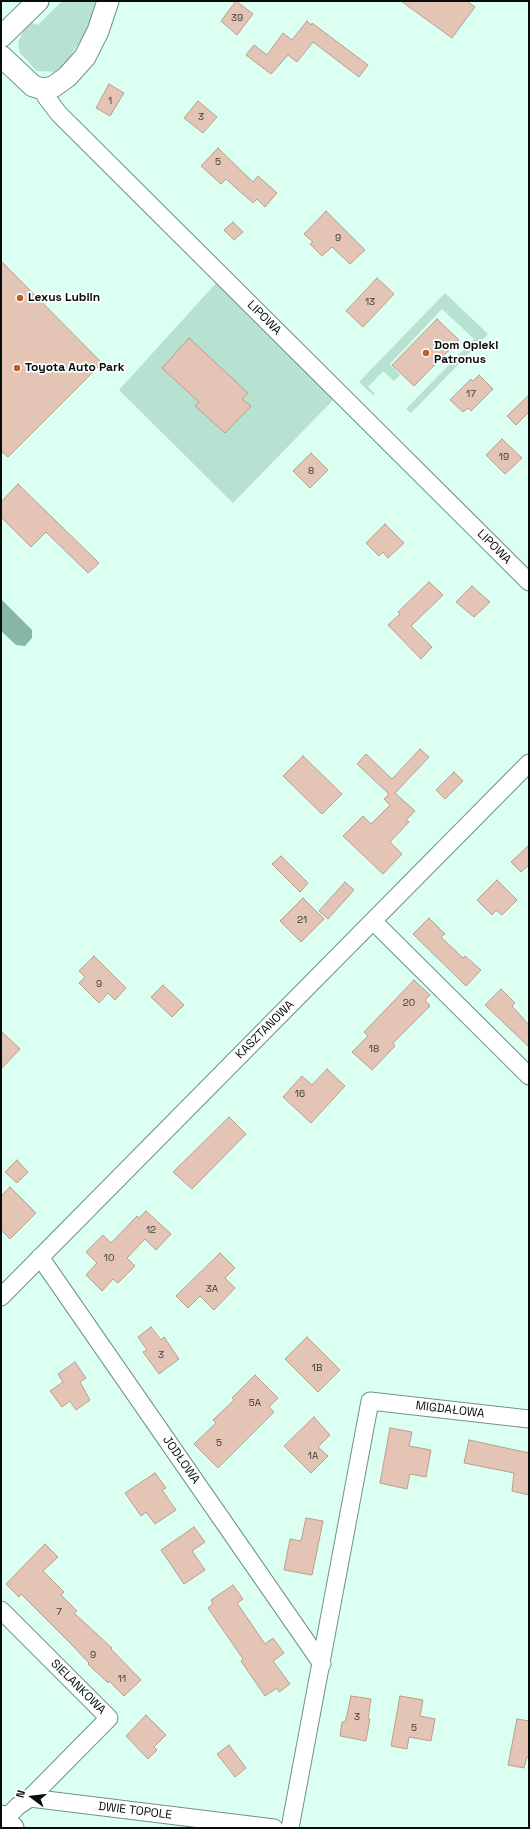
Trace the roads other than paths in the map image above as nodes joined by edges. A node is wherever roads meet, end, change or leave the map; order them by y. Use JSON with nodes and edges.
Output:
{"nodes":[{"id":1,"x":38,"y":1,"type":"edge"},
{"id":2,"x":108,"y":1,"type":"edge"},
{"id":3,"x":1,"y":37,"type":"edge"},
{"id":4,"x":1,"y":56,"type":"edge"},
{"id":5,"x":43,"y":89,"type":"junction"},
{"id":6,"x":529,"y":582,"type":"edge"},
{"id":7,"x":529,"y":762,"type":"edge"},
{"id":8,"x":373,"y":921,"type":"junction"},
{"id":9,"x":529,"y":1076,"type":"edge"},
{"id":10,"x":40,"y":1257,"type":"junction"},
{"id":11,"x":1,"y":1297,"type":"edge"},
{"id":12,"x":529,"y":1419,"type":"edge"},
{"id":13,"x":1,"y":1610,"type":"edge"},
{"id":14,"x":322,"y":1664,"type":"junction"},
{"id":15,"x":30,"y":1798,"type":"junction"},
{"id":16,"x":6,"y":1821,"type":"edge"},
{"id":17,"x":274,"y":1828,"type":"edge"},
{"id":18,"x":290,"y":1828,"type":"edge"}],
"edges":[{"from":1,"to":3,"type":"street"},
{"from":2,"to":5,"type":"street"},
{"from":4,"to":5,"type":"street"},
{"from":5,"to":6,"type":"street","name":"LIPOWA"},
{"from":7,"to":8,"type":"street","name":"KASZTANOWA"},
{"from":8,"to":9,"type":"street"},
{"from":8,"to":10,"type":"street","name":"KASZTANOWA"},
{"from":10,"to":11,"type":"street","name":"KASZTANOWA"},
{"from":10,"to":14,"type":"street","name":"JODŁOWA"},
{"from":12,"to":14,"type":"street","name":"MIGDAŁOWA"},
{"from":13,"to":15,"type":"street","name":"SIELANKOWA"},
{"from":14,"to":18,"type":"street"},
{"from":15,"to":16,"type":"street"},
{"from":15,"to":17,"type":"street","name":"DWIE TOPOLE"}]}
